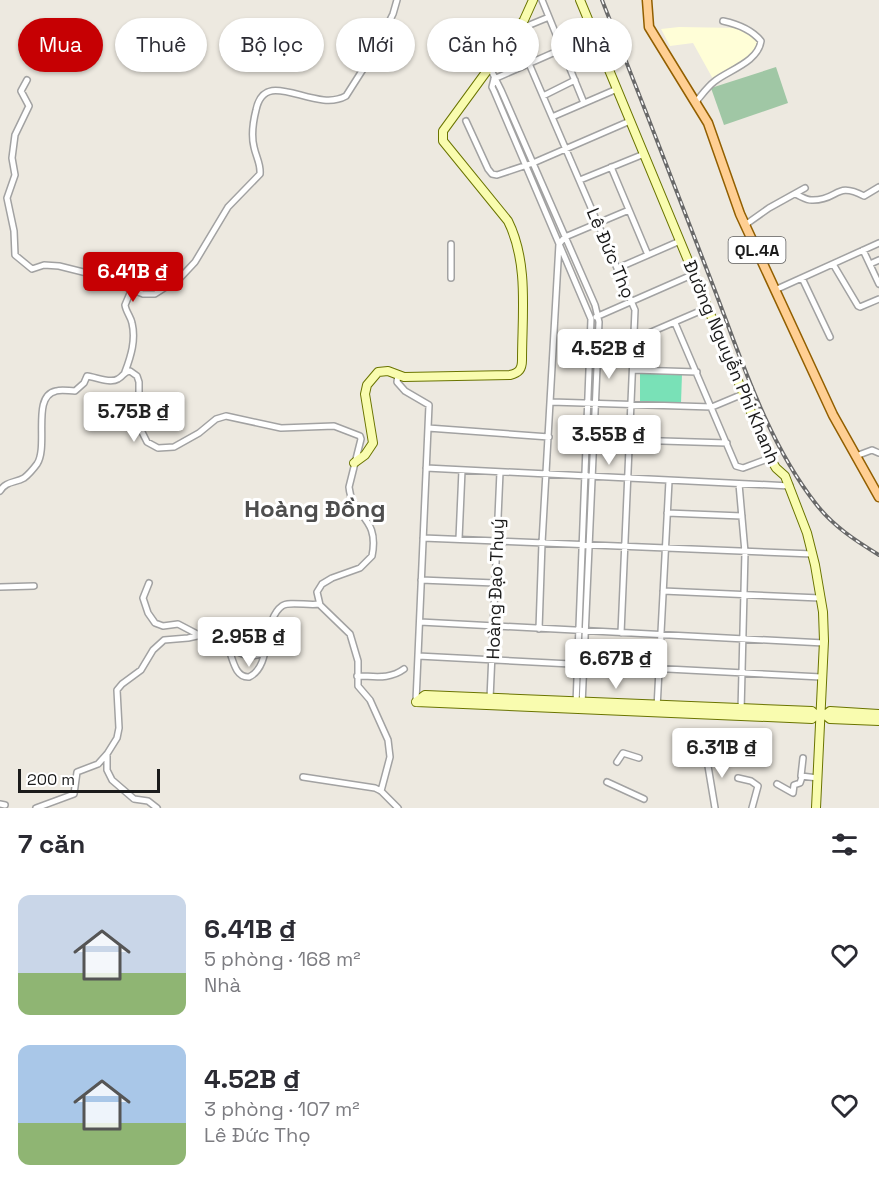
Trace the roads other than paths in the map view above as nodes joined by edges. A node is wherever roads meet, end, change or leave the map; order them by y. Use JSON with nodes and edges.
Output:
{"nodes":[{"id":1,"x":397,"y":0,"type":"edge"},
{"id":2,"x":533,"y":0,"type":"edge"},
{"id":3,"x":542,"y":0,"type":"edge"},
{"id":4,"x":580,"y":0,"type":"edge"},
{"id":5,"x":647,"y":0,"type":"edge"},
{"id":6,"x":549,"y":17,"type":"junction"},
{"id":7,"x":525,"y":18,"type":"edge"},
{"id":8,"x":587,"y":18,"type":"edge"},
{"id":9,"x":539,"y":21,"type":"edge"},
{"id":10,"x":723,"y":21,"type":"dead end"},
{"id":11,"x":551,"y":22,"type":"edge"},
{"id":12,"x":485,"y":72,"type":"edge"},
{"id":13,"x":491,"y":72,"type":"edge"},
{"id":14,"x":509,"y":72,"type":"edge"},
{"id":15,"x":533,"y":72,"type":"edge"},
{"id":16,"x":571,"y":72,"type":"edge"},
{"id":17,"x":610,"y":72,"type":"edge"},
{"id":18,"x":494,"y":79,"type":"junction"},
{"id":19,"x":27,"y":80,"type":"dead end"},
{"id":20,"x":575,"y":81,"type":"junction"},
{"id":21,"x":617,"y":89,"type":"junction"},
{"id":22,"x":543,"y":96,"type":"junction"},
{"id":23,"x":584,"y":103,"type":"junction"},
{"id":24,"x":695,"y":103,"type":"junction"},
{"id":25,"x":552,"y":117,"type":"junction"},
{"id":26,"x":466,"y":121,"type":"dead end"},
{"id":27,"x":630,"y":122,"type":"junction"},
{"id":28,"x":566,"y":148,"type":"junction"},
{"id":29,"x":644,"y":154,"type":"junction"},
{"id":30,"x":533,"y":163,"type":"junction"},
{"id":31,"x":526,"y":166,"type":"junction"},
{"id":32,"x":611,"y":167,"type":"junction"},
{"id":33,"x":580,"y":180,"type":"junction"},
{"id":34,"x":879,"y":187,"type":"edge"},
{"id":35,"x":805,"y":188,"type":"dead end"},
{"id":36,"x":795,"y":194,"type":"junction"},
{"id":37,"x":629,"y":210,"type":"junction"},
{"id":38,"x":599,"y":224,"type":"junction"},
{"id":39,"x":746,"y":225,"type":"junction"},
{"id":40,"x":565,"y":237,"type":"junction"},
{"id":41,"x":680,"y":241,"type":"junction"},
{"id":42,"x":879,"y":243,"type":"edge"},
{"id":43,"x":451,"y":244,"type":"dead end"},
{"id":44,"x":560,"y":244,"type":"junction"},
{"id":45,"x":863,"y":250,"type":"junction"},
{"id":46,"x":648,"y":255,"type":"junction"},
{"id":47,"x":879,"y":260,"type":"edge"},
{"id":48,"x":833,"y":264,"type":"junction"},
{"id":49,"x":870,"y":264,"type":"junction"},
{"id":50,"x":618,"y":268,"type":"junction"},
{"id":51,"x":693,"y":274,"type":"junction"},
{"id":52,"x":451,"y":278,"type":"dead end"},
{"id":53,"x":802,"y":278,"type":"junction"},
{"id":54,"x":879,"y":284,"type":"edge"},
{"id":55,"x":775,"y":290,"type":"junction"},
{"id":56,"x":131,"y":291,"type":"junction"},
{"id":57,"x":879,"y":299,"type":"edge"},
{"id":58,"x":632,"y":302,"type":"junction"},
{"id":59,"x":707,"y":308,"type":"junction"},
{"id":60,"x":598,"y":316,"type":"junction"},
{"id":61,"x":591,"y":319,"type":"junction"},
{"id":62,"x":675,"y":323,"type":"junction"},
{"id":63,"x":831,"y":337,"type":"dead end"},
{"id":64,"x":635,"y":339,"type":"junction"},
{"id":65,"x":634,"y":370,"type":"junction"},
{"id":66,"x":125,"y":372,"type":"junction"},
{"id":67,"x":697,"y":372,"type":"junction"},
{"id":68,"x":398,"y":375,"type":"junction"},
{"id":69,"x":743,"y":394,"type":"junction"},
{"id":70,"x":551,"y":402,"type":"junction"},
{"id":71,"x":587,"y":404,"type":"junction"},
{"id":72,"x":596,"y":404,"type":"junction"},
{"id":73,"x":632,"y":405,"type":"junction"},
{"id":74,"x":712,"y":407,"type":"junction"},
{"id":75,"x":428,"y":428,"type":"junction"},
{"id":76,"x":549,"y":437,"type":"junction"},
{"id":77,"x":630,"y":440,"type":"junction"},
{"id":78,"x":727,"y":443,"type":"junction"},
{"id":79,"x":879,"y":453,"type":"edge"},
{"id":80,"x":856,"y":456,"type":"junction"},
{"id":81,"x":770,"y":458,"type":"junction"},
{"id":82,"x":354,"y":463,"type":"junction"},
{"id":83,"x":426,"y":468,"type":"junction"},
{"id":84,"x":462,"y":470,"type":"junction"},
{"id":85,"x":500,"y":472,"type":"junction"},
{"id":86,"x":546,"y":474,"type":"junction"},
{"id":87,"x":585,"y":476,"type":"junction"},
{"id":88,"x":592,"y":477,"type":"junction"},
{"id":89,"x":629,"y":479,"type":"junction"},
{"id":90,"x":669,"y":481,"type":"junction"},
{"id":91,"x":739,"y":484,"type":"junction"},
{"id":92,"x":790,"y":486,"type":"junction"},
{"id":93,"x":0,"y":491,"type":"edge"},
{"id":94,"x":879,"y":497,"type":"edge"},
{"id":95,"x":667,"y":513,"type":"junction"},
{"id":96,"x":741,"y":516,"type":"junction"},
{"id":97,"x":423,"y":538,"type":"junction"},
{"id":98,"x":459,"y":539,"type":"junction"},
{"id":99,"x":496,"y":541,"type":"junction"},
{"id":100,"x":542,"y":543,"type":"junction"},
{"id":101,"x":585,"y":545,"type":"junction"},
{"id":102,"x":626,"y":546,"type":"junction"},
{"id":103,"x":665,"y":548,"type":"junction"},
{"id":104,"x":745,"y":552,"type":"junction"},
{"id":105,"x":813,"y":555,"type":"junction"},
{"id":106,"x":421,"y":580,"type":"junction"},
{"id":107,"x":149,"y":582,"type":"dead end"},
{"id":108,"x":495,"y":583,"type":"junction"},
{"id":109,"x":34,"y":586,"type":"dead end"},
{"id":110,"x":0,"y":587,"type":"edge"},
{"id":111,"x":663,"y":591,"type":"junction"},
{"id":112,"x":744,"y":595,"type":"junction"},
{"id":113,"x":820,"y":598,"type":"junction"},
{"id":114,"x":320,"y":604,"type":"junction"},
{"id":115,"x":420,"y":622,"type":"junction"},
{"id":116,"x":493,"y":626,"type":"junction"},
{"id":117,"x":539,"y":629,"type":"junction"},
{"id":118,"x":582,"y":631,"type":"junction"},
{"id":119,"x":621,"y":633,"type":"junction"},
{"id":120,"x":199,"y":635,"type":"junction"},
{"id":121,"x":661,"y":635,"type":"junction"},
{"id":122,"x":743,"y":639,"type":"junction"},
{"id":123,"x":824,"y":643,"type":"junction"},
{"id":124,"x":230,"y":648,"type":"junction"},
{"id":125,"x":266,"y":650,"type":"junction"},
{"id":126,"x":418,"y":656,"type":"junction"},
{"id":127,"x":492,"y":660,"type":"junction"},
{"id":128,"x":580,"y":665,"type":"junction"},
{"id":129,"x":404,"y":669,"type":"dead end"},
{"id":130,"x":659,"y":669,"type":"junction"},
{"id":131,"x":742,"y":673,"type":"junction"},
{"id":132,"x":357,"y":676,"type":"junction"},
{"id":133,"x":821,"y":677,"type":"junction"},
{"id":134,"x":490,"y":698,"type":"junction"},
{"id":135,"x":416,"y":702,"type":"junction"},
{"id":136,"x":579,"y":705,"type":"junction"},
{"id":137,"x":490,"y":707,"type":"junction"},
{"id":138,"x":657,"y":708,"type":"junction"},
{"id":139,"x":741,"y":712,"type":"junction"},
{"id":140,"x":879,"y":714,"type":"edge"},
{"id":141,"x":820,"y":715,"type":"junction"},
{"id":142,"x":879,"y":722,"type":"edge"},
{"id":143,"x":717,"y":747,"type":"dead end"},
{"id":144,"x":107,"y":754,"type":"junction"},
{"id":145,"x":639,"y":758,"type":"dead end"},
{"id":146,"x":803,"y":759,"type":"dead end"},
{"id":147,"x":617,"y":762,"type":"dead end"},
{"id":148,"x":303,"y":777,"type":"dead end"},
{"id":149,"x":802,"y":777,"type":"junction"},
{"id":150,"x":738,"y":778,"type":"dead end"},
{"id":151,"x":818,"y":778,"type":"junction"},
{"id":152,"x":607,"y":782,"type":"dead end"},
{"id":153,"x":777,"y":784,"type":"dead end"},
{"id":154,"x":381,"y":791,"type":"junction"},
{"id":155,"x":644,"y":799,"type":"dead end"},
{"id":156,"x":36,"y":808,"type":"edge"},
{"id":157,"x":157,"y":808,"type":"edge"},
{"id":158,"x":398,"y":808,"type":"edge"},
{"id":159,"x":715,"y":808,"type":"edge"},
{"id":160,"x":752,"y":808,"type":"edge"},
{"id":161,"x":816,"y":808,"type":"edge"}],
"edges":[{"from":1,"to":56,"type":"street"},
{"from":2,"to":7,"type":"street"},
{"from":3,"to":6,"type":"street"},
{"from":4,"to":8,"type":"street","name":"Đường Nguyễn Phi Khanh"},
{"from":5,"to":24,"type":"main road","number":"QL.4A"},
{"from":6,"to":9,"type":"street"},
{"from":6,"to":11,"type":"street"},
{"from":10,"to":24,"type":"street"},
{"from":12,"to":68,"type":"street"},
{"from":13,"to":18,"type":"street"},
{"from":14,"to":18,"type":"street"},
{"from":15,"to":22,"type":"street","name":"Lê Đức Thọ"},
{"from":16,"to":20,"type":"street"},
{"from":17,"to":21,"type":"street","name":"Đường Nguyễn Phi Khanh"},
{"from":18,"to":30,"type":"street"},
{"from":18,"to":31,"type":"street"},
{"from":19,"to":56,"type":"street"},
{"from":20,"to":22,"type":"street"},
{"from":20,"to":23,"type":"street"},
{"from":21,"to":23,"type":"street"},
{"from":21,"to":27,"type":"street","name":"Đường Nguyễn Phi Khanh"},
{"from":22,"to":25,"type":"street","name":"Lê Đức Thọ"},
{"from":23,"to":25,"type":"street"},
{"from":24,"to":39,"type":"main road","number":"QL.4A"},
{"from":25,"to":28,"type":"street","name":"Lê Đức Thọ"},
{"from":26,"to":31,"type":"street"},
{"from":27,"to":28,"type":"street"},
{"from":27,"to":29,"type":"street","name":"Đường Nguyễn Phi Khanh"},
{"from":28,"to":30,"type":"street"},
{"from":28,"to":33,"type":"street","name":"Lê Đức Thọ"},
{"from":29,"to":32,"type":"street"},
{"from":29,"to":41,"type":"street","name":"Đường Nguyễn Phi Khanh"},
{"from":30,"to":31,"type":"street"},
{"from":30,"to":40,"type":"street"},
{"from":31,"to":44,"type":"street"},
{"from":32,"to":33,"type":"street"},
{"from":32,"to":37,"type":"street"},
{"from":33,"to":38,"type":"street","name":"Lê Đức Thọ"},
{"from":34,"to":36,"type":"street"},
{"from":35,"to":36,"type":"street"},
{"from":36,"to":39,"type":"street"},
{"from":37,"to":38,"type":"street"},
{"from":37,"to":46,"type":"street"},
{"from":38,"to":40,"type":"street"},
{"from":38,"to":50,"type":"street","name":"Lê Đức Thọ"},
{"from":39,"to":55,"type":"main road","number":"QL.4A"},
{"from":40,"to":44,"type":"street"},
{"from":40,"to":60,"type":"street"},
{"from":41,"to":46,"type":"street"},
{"from":41,"to":51,"type":"street","name":"Đường Nguyễn Phi Khanh"},
{"from":42,"to":45,"type":"street"},
{"from":43,"to":52,"type":"street"},
{"from":44,"to":61,"type":"street"},
{"from":44,"to":70,"type":"street"},
{"from":45,"to":48,"type":"street"},
{"from":45,"to":49,"type":"street"},
{"from":46,"to":50,"type":"street"},
{"from":47,"to":49,"type":"street"},
{"from":48,"to":53,"type":"street"},
{"from":48,"to":57,"type":"street"},
{"from":49,"to":54,"type":"street"},
{"from":50,"to":58,"type":"street","name":"Lê Đức Thọ"},
{"from":51,"to":58,"type":"street"},
{"from":51,"to":59,"type":"street","name":"Đường Nguyễn Phi Khanh"},
{"from":53,"to":55,"type":"street"},
{"from":53,"to":63,"type":"street"},
{"from":55,"to":80,"type":"main road","number":"QL.4A"},
{"from":56,"to":66,"type":"street"},
{"from":58,"to":60,"type":"street"},
{"from":58,"to":64,"type":"street","name":"Lê Đức Thọ"},
{"from":59,"to":62,"type":"street"},
{"from":59,"to":69,"type":"street","name":"Đường Nguyễn Phi Khanh"},
{"from":60,"to":61,"type":"street"},
{"from":60,"to":72,"type":"street"},
{"from":61,"to":71,"type":"street"},
{"from":62,"to":64,"type":"street"},
{"from":62,"to":67,"type":"street"},
{"from":64,"to":65,"type":"street","name":"Lê Đức Thọ"},
{"from":65,"to":67,"type":"street"},
{"from":65,"to":73,"type":"street","name":"Lê Đức Thọ"},
{"from":66,"to":82,"type":"street"},
{"from":66,"to":93,"type":"street"},
{"from":67,"to":74,"type":"street"},
{"from":68,"to":75,"type":"street"},
{"from":68,"to":82,"type":"street"},
{"from":69,"to":74,"type":"street"},
{"from":69,"to":81,"type":"street","name":"Đường Nguyễn Phi Khanh"},
{"from":70,"to":71,"type":"street"},
{"from":70,"to":76,"type":"street"},
{"from":71,"to":72,"type":"street"},
{"from":71,"to":87,"type":"street"},
{"from":72,"to":73,"type":"street"},
{"from":72,"to":88,"type":"street"},
{"from":73,"to":74,"type":"street"},
{"from":73,"to":77,"type":"street","name":"Lê Đức Thọ"},
{"from":74,"to":78,"type":"street"},
{"from":75,"to":76,"type":"street"},
{"from":75,"to":83,"type":"street"},
{"from":76,"to":86,"type":"street"},
{"from":77,"to":78,"type":"street"},
{"from":77,"to":89,"type":"street","name":"Lê Đức Thọ"},
{"from":78,"to":81,"type":"street"},
{"from":79,"to":80,"type":"street"},
{"from":80,"to":94,"type":"main road","number":"QL.4A"},
{"from":81,"to":92,"type":"street","name":"Đường Nguyễn Phi Khanh"},
{"from":82,"to":114,"type":"street"},
{"from":83,"to":84,"type":"street"},
{"from":83,"to":97,"type":"street"},
{"from":84,"to":85,"type":"street"},
{"from":84,"to":98,"type":"street"},
{"from":85,"to":86,"type":"street"},
{"from":85,"to":99,"type":"street","name":"Hoàng Đạo Thuý"},
{"from":86,"to":87,"type":"street"},
{"from":86,"to":100,"type":"street"},
{"from":87,"to":88,"type":"street"},
{"from":87,"to":101,"type":"street"},
{"from":88,"to":89,"type":"street"},
{"from":88,"to":101,"type":"street"},
{"from":89,"to":90,"type":"street"},
{"from":89,"to":102,"type":"street","name":"Lê Đức Thọ"},
{"from":90,"to":91,"type":"street"},
{"from":90,"to":95,"type":"street"},
{"from":91,"to":92,"type":"street"},
{"from":91,"to":96,"type":"street"},
{"from":92,"to":105,"type":"street","name":"Đường Nguyễn Phi Khanh"},
{"from":95,"to":96,"type":"street"},
{"from":95,"to":103,"type":"street"},
{"from":96,"to":104,"type":"street"},
{"from":97,"to":98,"type":"street"},
{"from":97,"to":106,"type":"street"},
{"from":98,"to":99,"type":"street"},
{"from":99,"to":100,"type":"street"},
{"from":99,"to":108,"type":"street","name":"Hoàng Đạo Thuý"},
{"from":100,"to":101,"type":"street"},
{"from":100,"to":117,"type":"street"},
{"from":101,"to":102,"type":"street"},
{"from":101,"to":118,"type":"street"},
{"from":102,"to":103,"type":"street"},
{"from":102,"to":119,"type":"street","name":"Lê Đức Thọ"},
{"from":103,"to":104,"type":"street"},
{"from":103,"to":111,"type":"street"},
{"from":104,"to":105,"type":"street"},
{"from":104,"to":112,"type":"street"},
{"from":105,"to":113,"type":"street","name":"Đường Nguyễn Phi Khanh"},
{"from":106,"to":108,"type":"street"},
{"from":106,"to":115,"type":"street"},
{"from":107,"to":120,"type":"street"},
{"from":108,"to":116,"type":"street","name":"Hoàng Đạo Thuý"},
{"from":109,"to":110,"type":"street"},
{"from":111,"to":112,"type":"street"},
{"from":111,"to":121,"type":"street"},
{"from":112,"to":113,"type":"street"},
{"from":112,"to":122,"type":"street"},
{"from":113,"to":123,"type":"street","name":"Đường Nguyễn Phi Khanh"},
{"from":114,"to":125,"type":"street"},
{"from":114,"to":132,"type":"street"},
{"from":115,"to":116,"type":"street"},
{"from":115,"to":126,"type":"street"},
{"from":116,"to":117,"type":"street"},
{"from":116,"to":127,"type":"street","name":"Hoàng Đạo Thuý"},
{"from":117,"to":118,"type":"street"},
{"from":118,"to":119,"type":"street"},
{"from":118,"to":128,"type":"street"},
{"from":119,"to":121,"type":"street"},
{"from":120,"to":124,"type":"street"},
{"from":120,"to":144,"type":"street"},
{"from":121,"to":122,"type":"street"},
{"from":121,"to":130,"type":"street"},
{"from":122,"to":123,"type":"street"},
{"from":122,"to":131,"type":"street"},
{"from":123,"to":133,"type":"street","name":"Đường Nguyễn Phi Khanh"},
{"from":124,"to":125,"type":"street"},
{"from":124,"to":125,"type":"street"},
{"from":126,"to":127,"type":"street"},
{"from":126,"to":135,"type":"street"},
{"from":127,"to":128,"type":"street"},
{"from":127,"to":134,"type":"street","name":"Hoàng Đạo Thuý"},
{"from":128,"to":130,"type":"street"},
{"from":128,"to":136,"type":"street"},
{"from":129,"to":132,"type":"street"},
{"from":130,"to":131,"type":"street"},
{"from":130,"to":138,"type":"street"},
{"from":131,"to":133,"type":"street"},
{"from":131,"to":139,"type":"street"},
{"from":132,"to":154,"type":"street"},
{"from":133,"to":141,"type":"street","name":"Đường Nguyễn Phi Khanh"},
{"from":134,"to":135,"type":"street"},
{"from":134,"to":136,"type":"street"},
{"from":134,"to":137,"type":"street","name":"Hoàng Đạo Thuý"},
{"from":135,"to":137,"type":"street"},
{"from":136,"to":137,"type":"street"},
{"from":136,"to":138,"type":"street"},
{"from":138,"to":139,"type":"street"},
{"from":139,"to":141,"type":"street"},
{"from":140,"to":141,"type":"street"},
{"from":141,"to":142,"type":"street"},
{"from":141,"to":151,"type":"street","name":"Đường Nguyễn Phi Khanh"},
{"from":143,"to":159,"type":"street"},
{"from":144,"to":156,"type":"street"},
{"from":144,"to":157,"type":"street"},
{"from":145,"to":147,"type":"street"},
{"from":146,"to":149,"type":"street"},
{"from":148,"to":154,"type":"street"},
{"from":149,"to":151,"type":"street"},
{"from":149,"to":153,"type":"street"},
{"from":150,"to":160,"type":"street"},
{"from":151,"to":161,"type":"street","name":"Đường Nguyễn Phi Khanh"},
{"from":152,"to":155,"type":"street"},
{"from":154,"to":158,"type":"street"}]}
